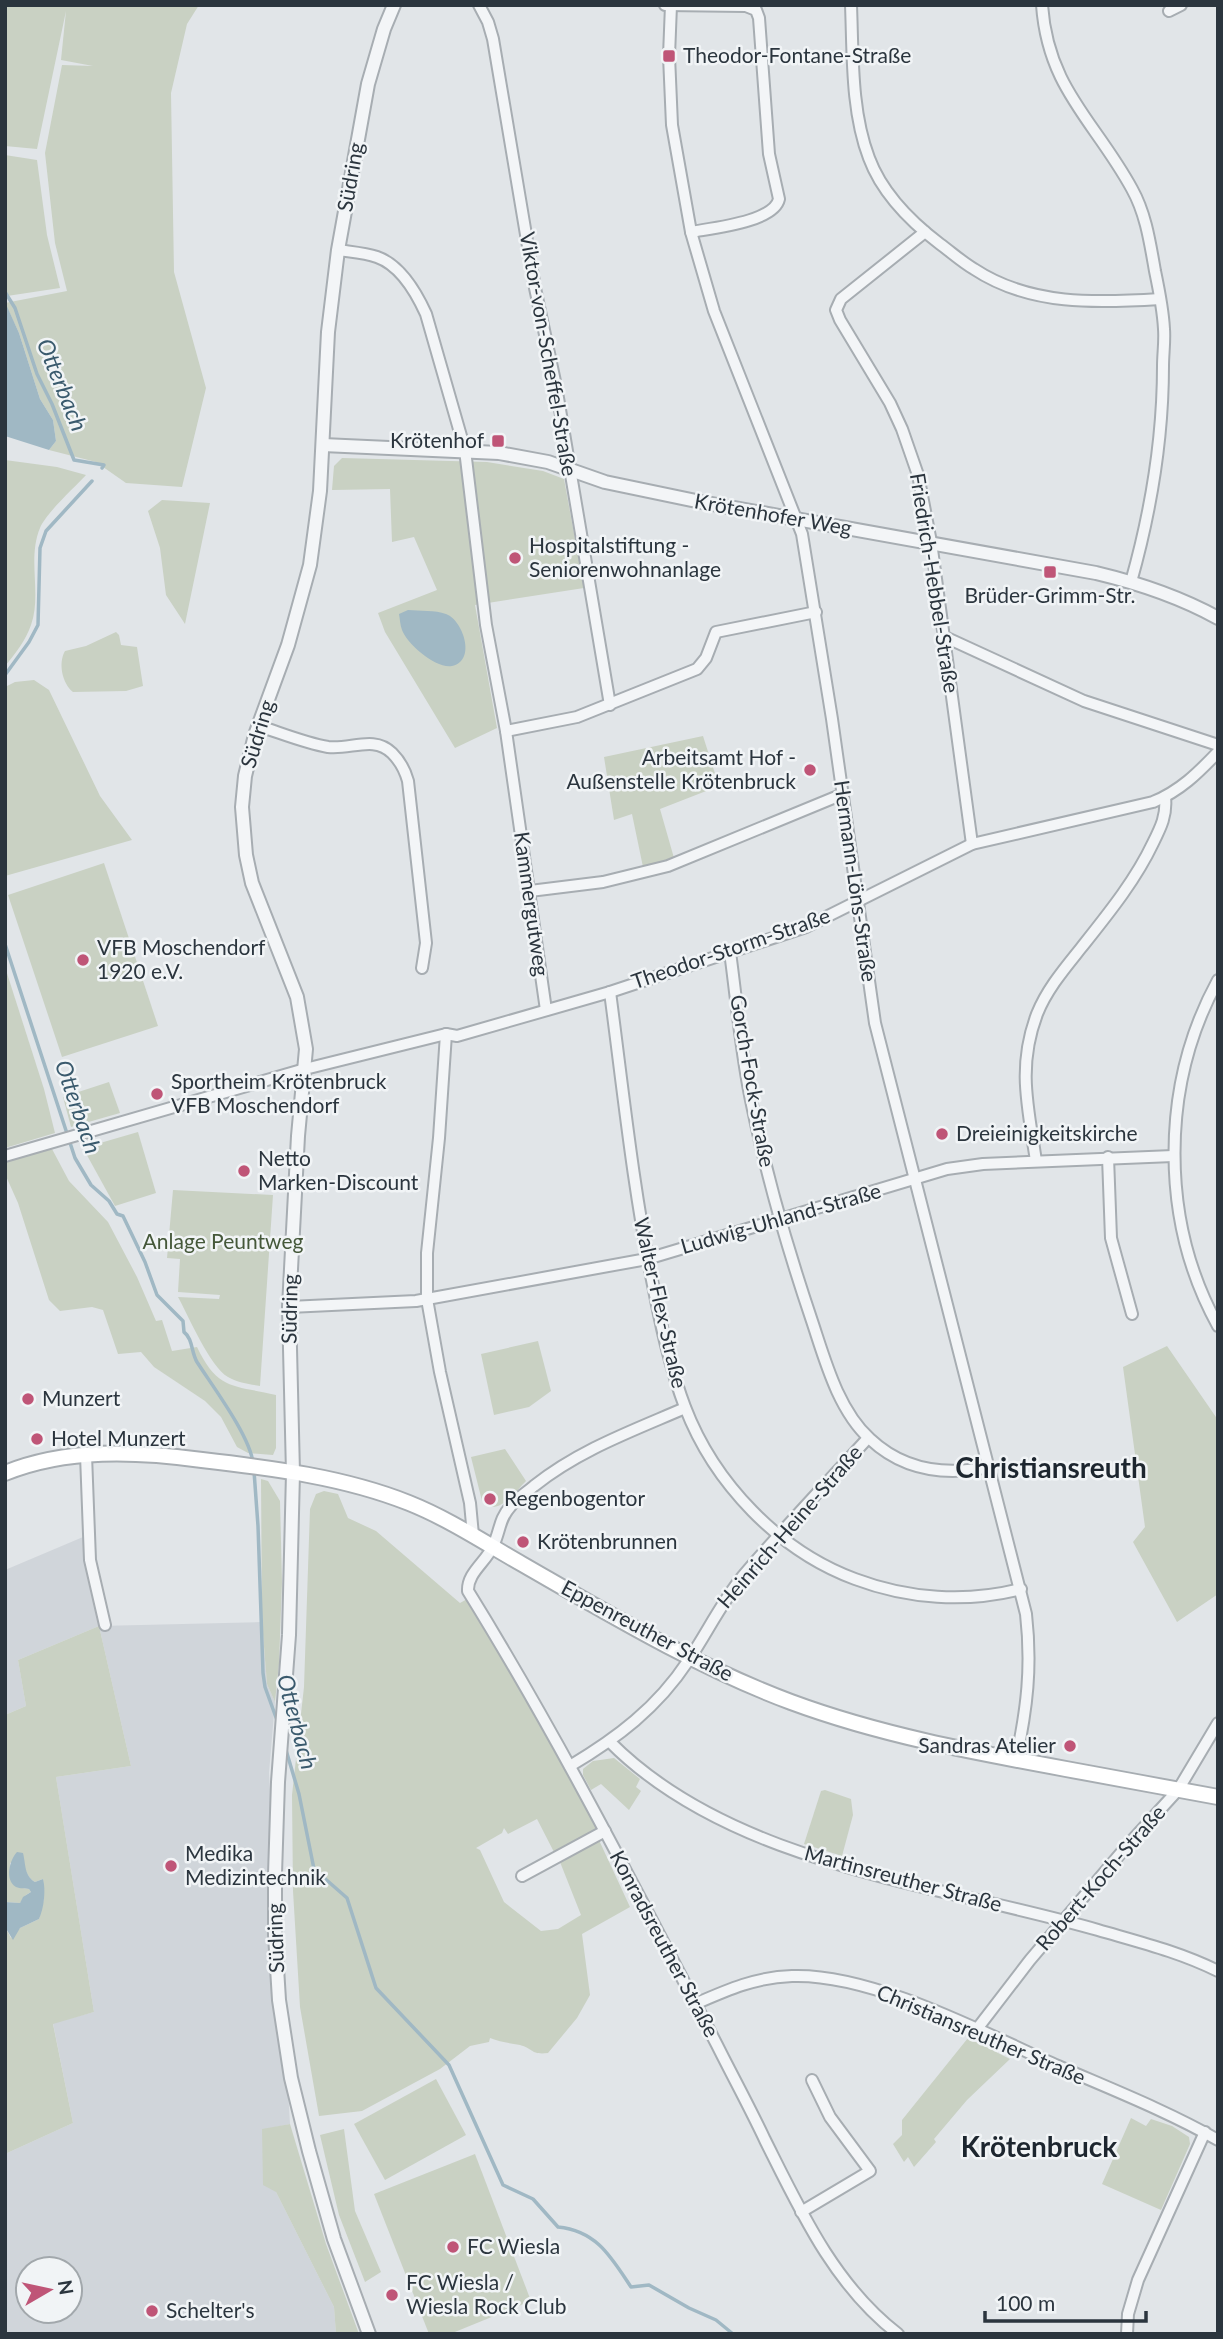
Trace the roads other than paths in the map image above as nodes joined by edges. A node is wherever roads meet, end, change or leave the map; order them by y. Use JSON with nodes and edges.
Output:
{"nodes":[{"id":1,"x":394,"y":5,"type":"edge"},
{"id":2,"x":479,"y":5,"type":"edge"},
{"id":3,"x":851,"y":5,"type":"edge"},
{"id":4,"x":1042,"y":5,"type":"edge"},
{"id":5,"x":1181,"y":5,"type":"edge"},
{"id":6,"x":669,"y":6,"type":"edge"},
{"id":7,"x":1170,"y":11,"type":"dead end"},
{"id":8,"x":691,"y":232,"type":"junction"},
{"id":9,"x":925,"y":232,"type":"junction"},
{"id":10,"x":338,"y":250,"type":"junction"},
{"id":11,"x":1160,"y":299,"type":"junction"},
{"id":12,"x":323,"y":445,"type":"junction"},
{"id":13,"x":465,"y":450,"type":"junction"},
{"id":14,"x":570,"y":471,"type":"junction"},
{"id":15,"x":797,"y":520,"type":"junction"},
{"id":16,"x":931,"y":542,"type":"junction"},
{"id":17,"x":1131,"y":582,"type":"junction"},
{"id":18,"x":816,"y":612,"type":"junction"},
{"id":19,"x":1218,"y":618,"type":"edge"},
{"id":20,"x":945,"y":638,"type":"junction"},
{"id":21,"x":610,"y":705,"type":"junction"},
{"id":22,"x":259,"y":726,"type":"junction"},
{"id":23,"x":506,"y":731,"type":"junction"},
{"id":24,"x":1218,"y":745,"type":"edge"},
{"id":25,"x":1218,"y":752,"type":"edge"},
{"id":26,"x":842,"y":794,"type":"junction"},
{"id":27,"x":1165,"y":797,"type":"junction"},
{"id":28,"x":972,"y":844,"type":"junction"},
{"id":29,"x":530,"y":891,"type":"junction"},
{"id":30,"x":857,"y":903,"type":"junction"},
{"id":31,"x":730,"y":952,"type":"junction"},
{"id":32,"x":422,"y":968,"type":"dead end"},
{"id":33,"x":1218,"y":980,"type":"edge"},
{"id":34,"x":610,"y":992,"type":"junction"},
{"id":35,"x":546,"y":1010,"type":"junction"},
{"id":36,"x":446,"y":1034,"type":"junction"},
{"id":37,"x":305,"y":1069,"type":"junction"},
{"id":38,"x":5,"y":1156,"type":"edge"},
{"id":39,"x":1173,"y":1156,"type":"junction"},
{"id":40,"x":1108,"y":1157,"type":"junction"},
{"id":41,"x":1036,"y":1161,"type":"junction"},
{"id":42,"x":915,"y":1179,"type":"junction"},
{"id":43,"x":781,"y":1219,"type":"junction"},
{"id":44,"x":647,"y":1258,"type":"junction"},
{"id":45,"x":427,"y":1299,"type":"junction"},
{"id":46,"x":289,"y":1307,"type":"junction"},
{"id":47,"x":1132,"y":1314,"type":"dead end"},
{"id":48,"x":1218,"y":1326,"type":"edge"},
{"id":49,"x":685,"y":1408,"type":"junction"},
{"id":50,"x":868,"y":1438,"type":"junction"},
{"id":51,"x":86,"y":1455,"type":"junction"},
{"id":52,"x":989,"y":1467,"type":"junction"},
{"id":53,"x":5,"y":1473,"type":"edge"},
{"id":54,"x":293,"y":1473,"type":"junction"},
{"id":55,"x":473,"y":1535,"type":"junction"},
{"id":56,"x":779,"y":1536,"type":"junction"},
{"id":57,"x":493,"y":1546,"type":"junction"},
{"id":58,"x":1021,"y":1589,"type":"junction"},
{"id":59,"x":105,"y":1626,"type":"dead end"},
{"id":60,"x":691,"y":1658,"type":"junction"},
{"id":61,"x":1218,"y":1723,"type":"edge"},
{"id":62,"x":610,"y":1742,"type":"junction"},
{"id":63,"x":1016,"y":1760,"type":"junction"},
{"id":64,"x":569,"y":1766,"type":"junction"},
{"id":65,"x":1178,"y":1790,"type":"junction"},
{"id":66,"x":1218,"y":1797,"type":"edge"},
{"id":67,"x":604,"y":1830,"type":"junction"},
{"id":68,"x":522,"y":1876,"type":"dead end"},
{"id":69,"x":1065,"y":1921,"type":"junction"},
{"id":70,"x":1218,"y":1971,"type":"edge"},
{"id":71,"x":695,"y":2004,"type":"junction"},
{"id":72,"x":977,"y":2029,"type":"junction"},
{"id":73,"x":812,"y":2080,"type":"dead end"},
{"id":74,"x":1205,"y":2132,"type":"junction"},
{"id":75,"x":1218,"y":2140,"type":"edge"},
{"id":76,"x":800,"y":2213,"type":"junction"},
{"id":77,"x":369,"y":2334,"type":"edge"},
{"id":78,"x":898,"y":2334,"type":"edge"},
{"id":79,"x":1127,"y":2334,"type":"edge"}],
"edges":[{"from":1,"to":10,"type":"street","name":"Südring"},
{"from":2,"to":14,"type":"street","name":"Viktor-von-Scheffel-Straße"},
{"from":3,"to":9,"type":"street"},
{"from":4,"to":11,"type":"street"},
{"from":5,"to":7,"type":"street"},
{"from":6,"to":8,"type":"street","name":"Hermann-Löns-Straße"},
{"from":6,"to":8,"type":"street"},
{"from":8,"to":15,"type":"street","name":"Hermann-Löns-Straße"},
{"from":9,"to":11,"type":"street"},
{"from":9,"to":16,"type":"street","name":"Friedrich-Hebbel-Straße"},
{"from":10,"to":12,"type":"street","name":"Südring"},
{"from":10,"to":13,"type":"street","name":"Kammergutweg"},
{"from":11,"to":17,"type":"street"},
{"from":12,"to":13,"type":"street","name":"Krötenhofer Weg"},
{"from":12,"to":22,"type":"street","name":"Südring"},
{"from":13,"to":14,"type":"street","name":"Krötenhofer Weg"},
{"from":13,"to":23,"type":"street","name":"Kammergutweg"},
{"from":14,"to":15,"type":"street","name":"Krötenhofer Weg"},
{"from":14,"to":21,"type":"street","name":"Viktor-von-Scheffel-Straße"},
{"from":15,"to":16,"type":"street","name":"Krötenhofer Weg"},
{"from":15,"to":18,"type":"street","name":"Hermann-Löns-Straße"},
{"from":16,"to":17,"type":"street","name":"Krötenhofer Weg"},
{"from":16,"to":20,"type":"street","name":"Friedrich-Hebbel-Straße"},
{"from":17,"to":19,"type":"street","name":"Krötenhofer Weg"},
{"from":18,"to":21,"type":"street"},
{"from":18,"to":26,"type":"street","name":"Hermann-Löns-Straße"},
{"from":20,"to":24,"type":"street"},
{"from":20,"to":28,"type":"street","name":"Friedrich-Hebbel-Straße"},
{"from":21,"to":23,"type":"street"},
{"from":22,"to":32,"type":"street"},
{"from":22,"to":37,"type":"street","name":"Südring"},
{"from":23,"to":29,"type":"street","name":"Kammergutweg"},
{"from":25,"to":27,"type":"street","name":"Theodor-Storm-Straße"},
{"from":26,"to":29,"type":"street"},
{"from":26,"to":30,"type":"street","name":"Hermann-Löns-Straße"},
{"from":27,"to":28,"type":"street","name":"Theodor-Storm-Straße"},
{"from":27,"to":41,"type":"street"},
{"from":28,"to":30,"type":"street","name":"Theodor-Storm-Straße"},
{"from":29,"to":35,"type":"street","name":"Kammergutweg"},
{"from":30,"to":31,"type":"street","name":"Theodor-Storm-Straße"},
{"from":30,"to":42,"type":"street","name":"Hermann-Löns-Straße"},
{"from":31,"to":34,"type":"street","name":"Theodor-Storm-Straße"},
{"from":31,"to":43,"type":"street","name":"Gorch-Fock-Straße"},
{"from":33,"to":39,"type":"street"},
{"from":34,"to":35,"type":"street","name":"Theodor-Storm-Straße"},
{"from":34,"to":44,"type":"street","name":"Walter-Flex-Straße"},
{"from":35,"to":36,"type":"street"},
{"from":36,"to":37,"type":"street"},
{"from":36,"to":45,"type":"street"},
{"from":37,"to":38,"type":"street"},
{"from":37,"to":46,"type":"street","name":"Südring"},
{"from":39,"to":40,"type":"street","name":"Ludwig-Uhland-Straße"},
{"from":39,"to":48,"type":"street"},
{"from":40,"to":41,"type":"street","name":"Ludwig-Uhland-Straße"},
{"from":40,"to":47,"type":"street"},
{"from":41,"to":42,"type":"street","name":"Ludwig-Uhland-Straße"},
{"from":42,"to":43,"type":"street","name":"Ludwig-Uhland-Straße"},
{"from":42,"to":52,"type":"street","name":"Hermann-Löns-Straße"},
{"from":43,"to":44,"type":"street","name":"Ludwig-Uhland-Straße"},
{"from":43,"to":50,"type":"street","name":"Gorch-Fock-Straße"},
{"from":44,"to":45,"type":"street","name":"Ludwig-Uhland-Straße"},
{"from":44,"to":49,"type":"street","name":"Walter-Flex-Straße"},
{"from":45,"to":46,"type":"street","name":"Ludwig-Uhland-Straße"},
{"from":45,"to":55,"type":"street"},
{"from":46,"to":54,"type":"street","name":"Südring"},
{"from":49,"to":56,"type":"street","name":"Walter-Flex-Straße"},
{"from":49,"to":57,"type":"street"},
{"from":50,"to":52,"type":"street","name":"Gorch-Fock-Straße"},
{"from":50,"to":56,"type":"street","name":"Heinrich-Heine-Straße"},
{"from":51,"to":53,"type":"main road","name":"Eppenreuther Straße"},
{"from":51,"to":54,"type":"main road","name":"Eppenreuther Straße"},
{"from":51,"to":59,"type":"street"},
{"from":52,"to":58,"type":"street","name":"Hermann-Löns-Straße"},
{"from":54,"to":55,"type":"main road","name":"Eppenreuther Straße"},
{"from":54,"to":77,"type":"street","name":"Südring"},
{"from":55,"to":57,"type":"main road","name":"Eppenreuther Straße"},
{"from":56,"to":58,"type":"street","name":"Walter-Flex-Straße"},
{"from":56,"to":60,"type":"street","name":"Heinrich-Heine-Straße"},
{"from":57,"to":60,"type":"main road","name":"Eppenreuther Straße"},
{"from":57,"to":64,"type":"street","name":"Konradsreuther Straße"},
{"from":58,"to":63,"type":"street","name":"Hermann-Löns-Straße"},
{"from":60,"to":62,"type":"street","name":"Heinrich-Heine-Straße"},
{"from":60,"to":63,"type":"main road","name":"Eppenreuther Straße"},
{"from":61,"to":65,"type":"street","name":"Robert-Koch-Straße"},
{"from":62,"to":64,"type":"street","name":"Heinrich-Heine-Straße"},
{"from":62,"to":69,"type":"street","name":"Martinsreuther Straße"},
{"from":63,"to":65,"type":"main road","name":"Eppenreuther Straße"},
{"from":64,"to":67,"type":"street","name":"Konradsreuther Straße"},
{"from":65,"to":66,"type":"main road","name":"Eppenreuther Straße"},
{"from":65,"to":69,"type":"street","name":"Robert-Koch-Straße"},
{"from":67,"to":68,"type":"street"},
{"from":67,"to":71,"type":"street","name":"Konradsreuther Straße"},
{"from":69,"to":70,"type":"street","name":"Martinsreuther Straße"},
{"from":69,"to":72,"type":"street","name":"Robert-Koch-Straße"},
{"from":71,"to":72,"type":"street","name":"Christiansreuther Straße"},
{"from":71,"to":76,"type":"street","name":"Konradsreuther Straße"},
{"from":72,"to":74,"type":"street","name":"Christiansreuther Straße"},
{"from":73,"to":76,"type":"street"},
{"from":74,"to":75,"type":"street","name":"Christiansreuther Straße"},
{"from":74,"to":79,"type":"street"},
{"from":76,"to":78,"type":"street","name":"Konradsreuther Straße"}]}
